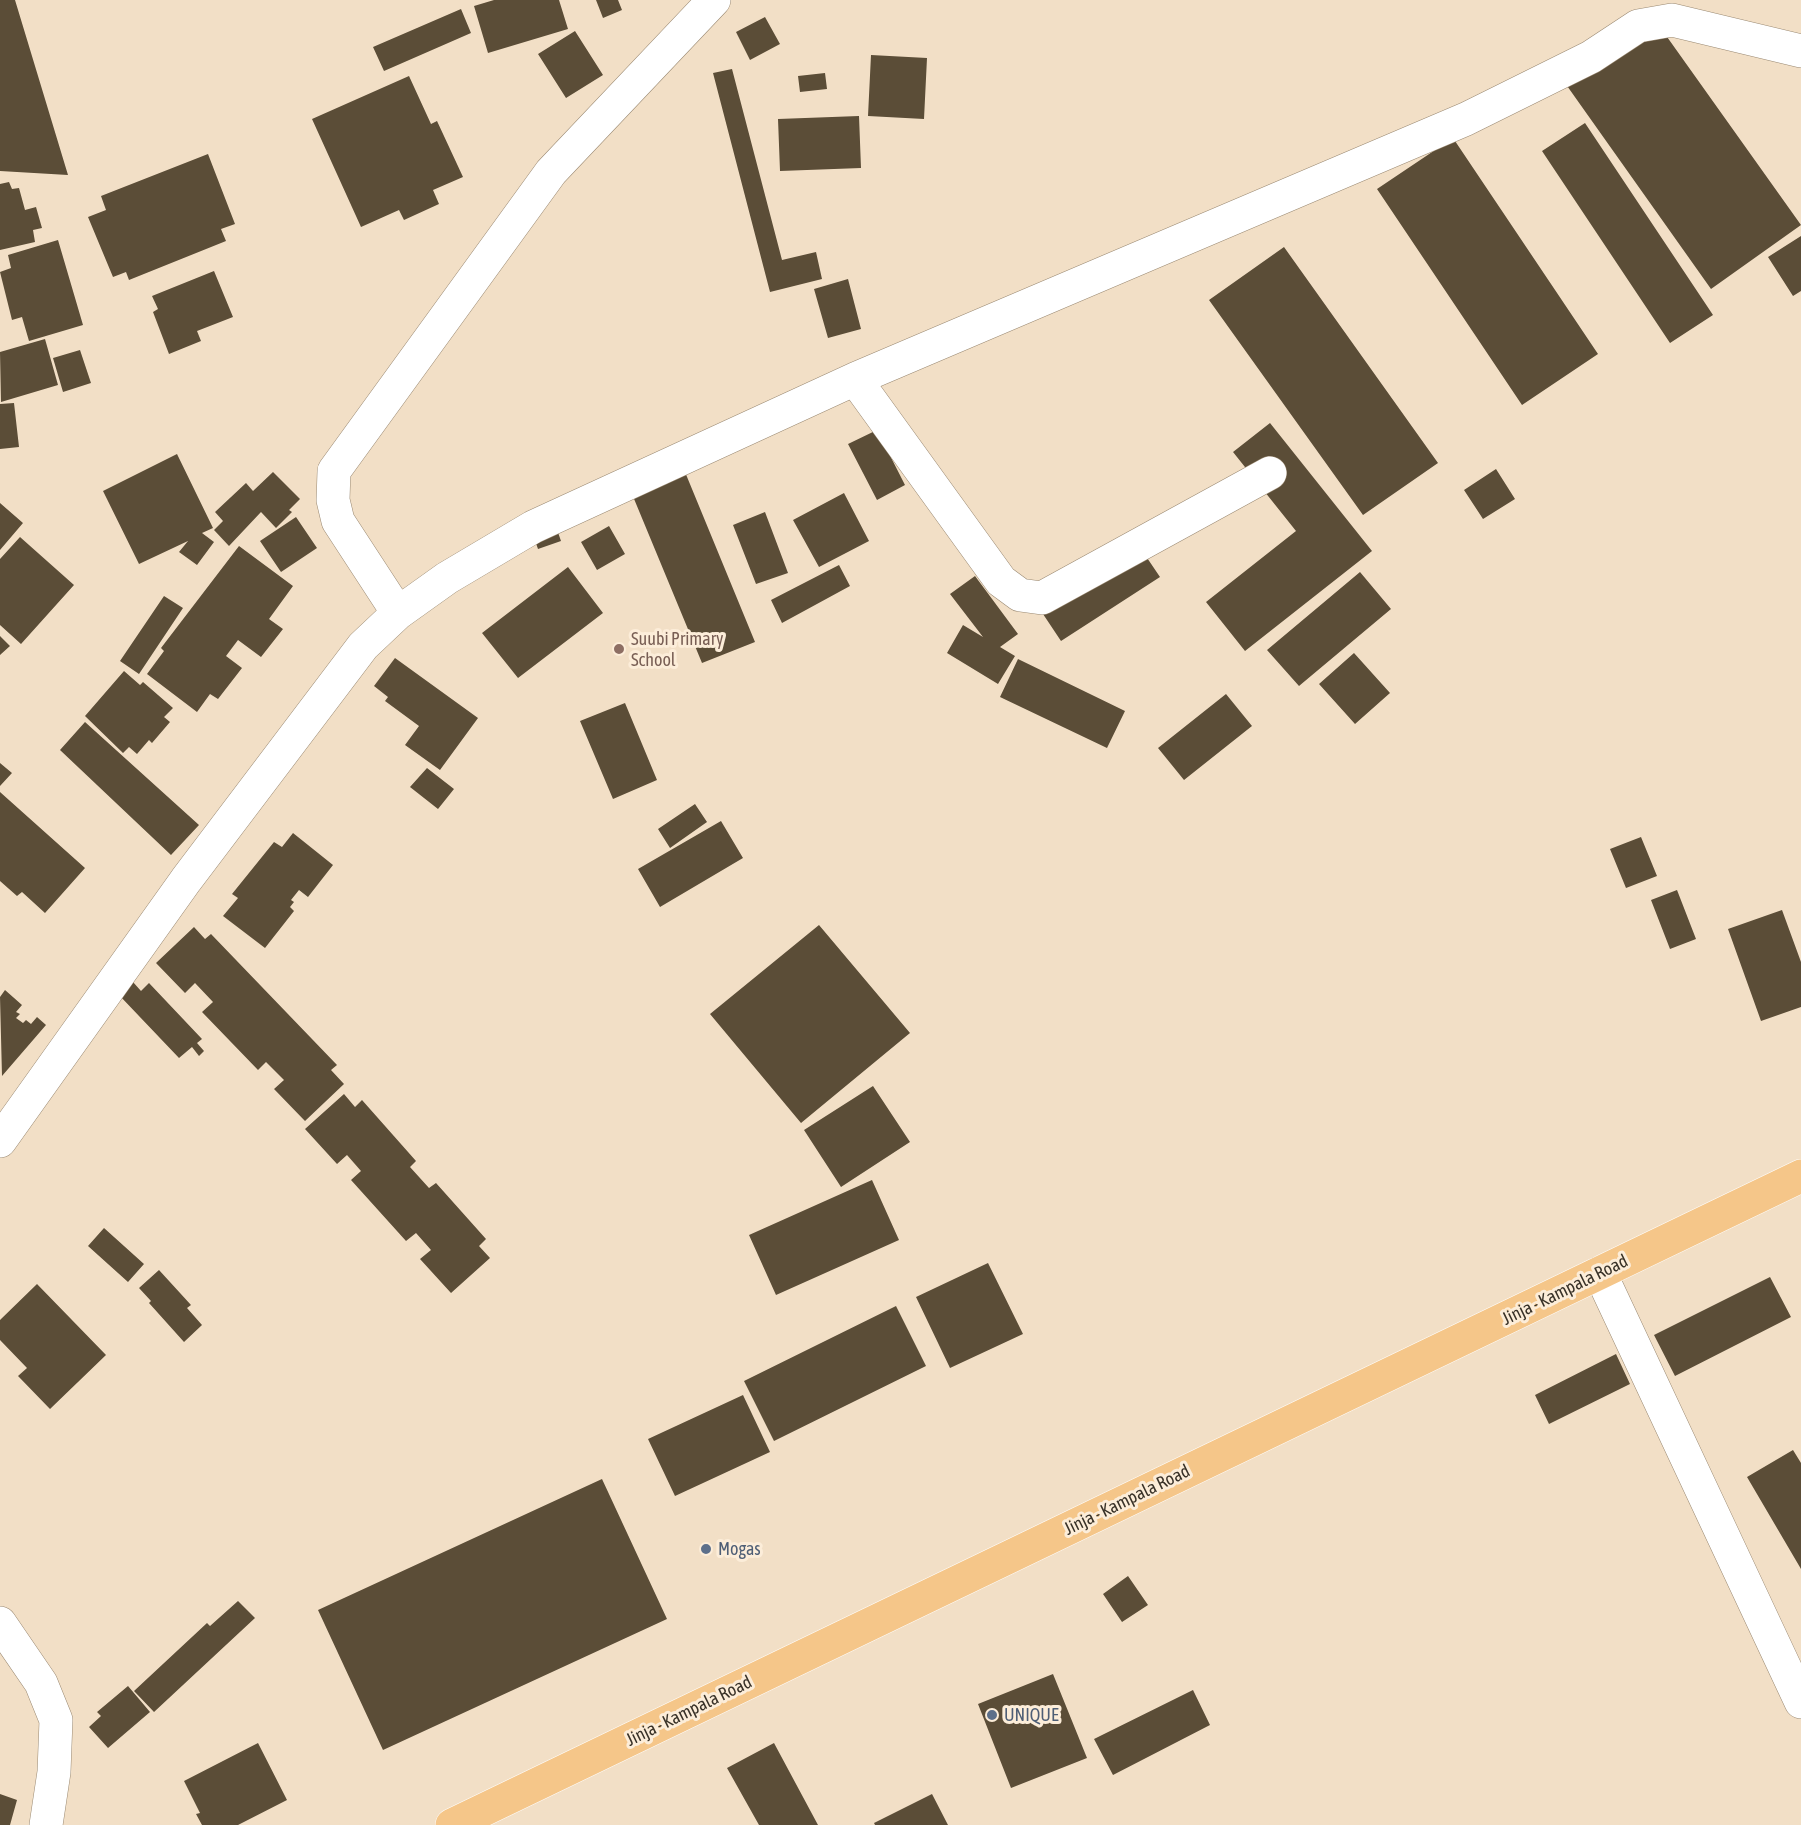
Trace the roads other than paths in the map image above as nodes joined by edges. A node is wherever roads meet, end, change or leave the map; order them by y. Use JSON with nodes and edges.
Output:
{"nodes":[{"id":1,"x":714,"y":0,"type":"edge"},
{"id":2,"x":1801,"y":51,"type":"edge"},
{"id":3,"x":855,"y":379,"type":"junction"},
{"id":4,"x":1270,"y":473,"type":"dead end"},
{"id":5,"x":398,"y":613,"type":"junction"},
{"id":6,"x":0,"y":1141,"type":"edge"},
{"id":7,"x":1801,"y":1176,"type":"edge"},
{"id":8,"x":1600,"y":1273,"type":"junction"},
{"id":9,"x":0,"y":1623,"type":"edge"},
{"id":10,"x":1801,"y":1702,"type":"edge"},
{"id":11,"x":46,"y":1825,"type":"edge"},
{"id":12,"x":452,"y":1825,"type":"edge"}],
"edges":[{"from":1,"to":5,"type":"street"},
{"from":2,"to":3,"type":"street"},
{"from":3,"to":4,"type":"street"},
{"from":3,"to":5,"type":"street"},
{"from":5,"to":6,"type":"street"},
{"from":7,"to":8,"type":"highway","name":"Jinja - Kampala Road"},
{"from":8,"to":10,"type":"street"},
{"from":8,"to":12,"type":"highway","name":"Jinja - Kampala Road"},
{"from":9,"to":11,"type":"street"}]}
